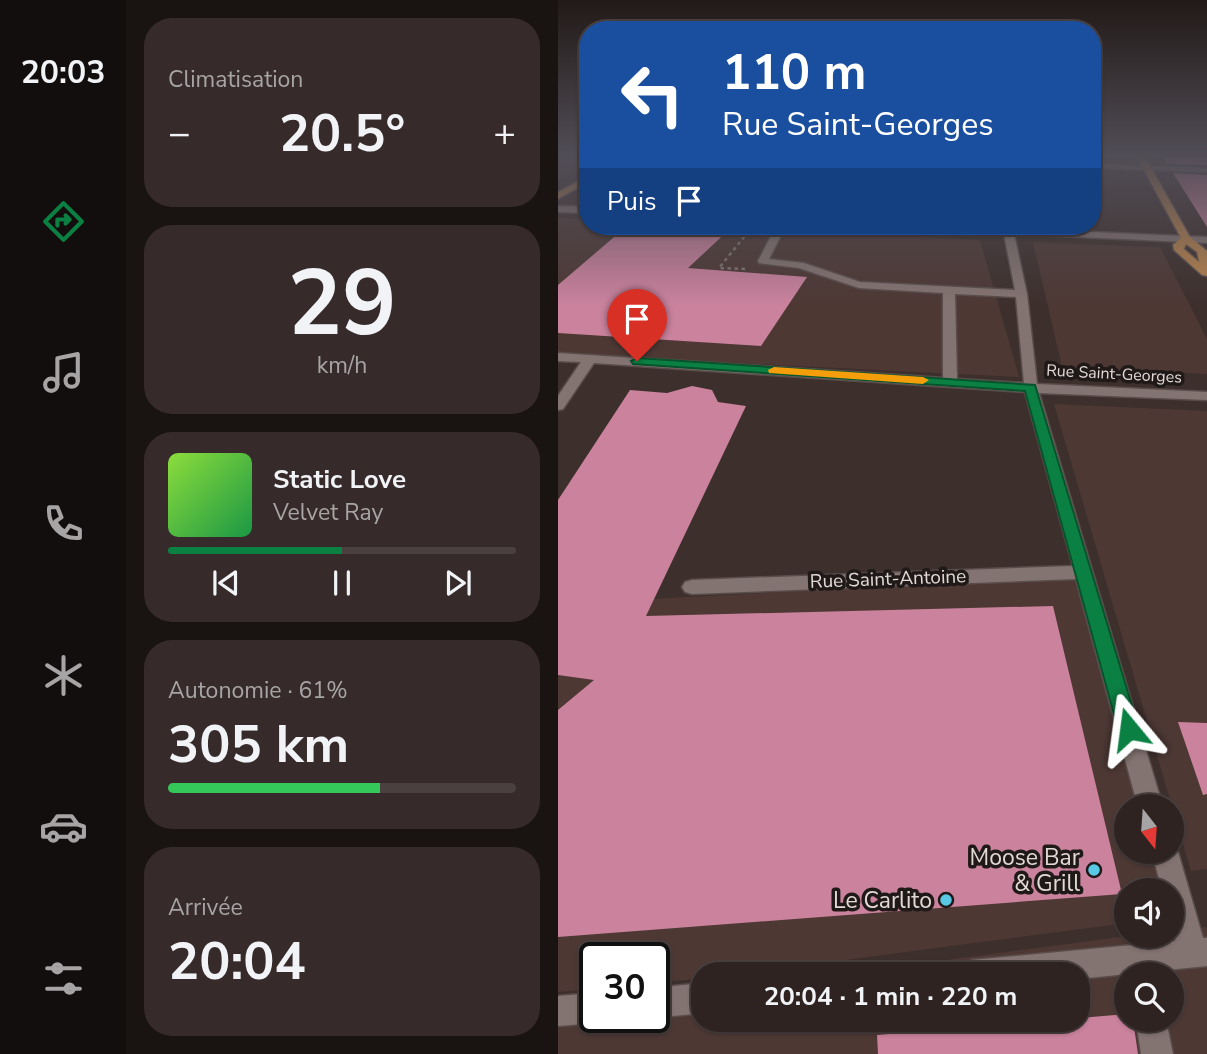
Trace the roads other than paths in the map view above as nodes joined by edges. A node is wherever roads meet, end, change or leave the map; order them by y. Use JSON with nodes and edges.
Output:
{"nodes":[{"id":1,"x":1168,"y":206,"type":"edge"},
{"id":2,"x":558,"y":209,"type":"edge"},
{"id":3,"x":579,"y":210,"type":"edge"},
{"id":4,"x":776,"y":235,"type":"edge"},
{"id":5,"x":1009,"y":235,"type":"edge"},
{"id":6,"x":1097,"y":235,"type":"edge"},
{"id":7,"x":1186,"y":239,"type":"junction"},
{"id":8,"x":1207,"y":240,"type":"edge"},
{"id":9,"x":1207,"y":273,"type":"edge"},
{"id":10,"x":949,"y":290,"type":"junction"},
{"id":11,"x":1021,"y":294,"type":"junction"},
{"id":12,"x":558,"y":357,"type":"edge"},
{"id":13,"x":590,"y":359,"type":"junction"},
{"id":14,"x":950,"y":382,"type":"junction"},
{"id":15,"x":1031,"y":387,"type":"junction"},
{"id":16,"x":1207,"y":396,"type":"edge"},
{"id":17,"x":558,"y":406,"type":"edge"},
{"id":18,"x":1084,"y":572,"type":"junction"},
{"id":19,"x":692,"y":587,"type":"dead end"},
{"id":20,"x":1147,"y":794,"type":"edge"},
{"id":21,"x":1169,"y":864,"type":"edge"},
{"id":22,"x":1200,"y":953,"type":"edge"},
{"id":23,"x":1162,"y":962,"type":"edge"},
{"id":24,"x":1114,"y":968,"type":"edge"},
{"id":25,"x":1090,"y":969,"type":"edge"},
{"id":26,"x":691,"y":999,"type":"edge"},
{"id":27,"x":670,"y":1001,"type":"edge"},
{"id":28,"x":579,"y":1009,"type":"edge"},
{"id":29,"x":558,"y":1011,"type":"edge"},
{"id":30,"x":1153,"y":1032,"type":"edge"},
{"id":31,"x":1157,"y":1054,"type":"edge"}],
"edges":[{"from":1,"to":7,"type":"main road"},
{"from":2,"to":3,"type":"street"},
{"from":4,"to":10,"type":"street"},
{"from":5,"to":11,"type":"street"},
{"from":6,"to":7,"type":"street"},
{"from":7,"to":8,"type":"street"},
{"from":7,"to":9,"type":"main road"},
{"from":10,"to":11,"type":"street"},
{"from":10,"to":14,"type":"street"},
{"from":11,"to":15,"type":"street"},
{"from":12,"to":13,"type":"street","name":"Rue Saint-Georges"},
{"from":13,"to":14,"type":"street","name":"Rue Saint-Georges"},
{"from":13,"to":17,"type":"street"},
{"from":14,"to":15,"type":"street","name":"Rue Saint-Georges"},
{"from":15,"to":16,"type":"street","name":"Rue Saint-Georges"},
{"from":15,"to":18,"type":"street"},
{"from":18,"to":19,"type":"street","name":"Rue Saint-Antoine"},
{"from":18,"to":20,"type":"street"},
{"from":21,"to":22,"type":"street"},
{"from":22,"to":23,"type":"street"},
{"from":24,"to":25,"type":"street"},
{"from":26,"to":27,"type":"street"},
{"from":28,"to":29,"type":"street"},
{"from":30,"to":31,"type":"street"}]}
